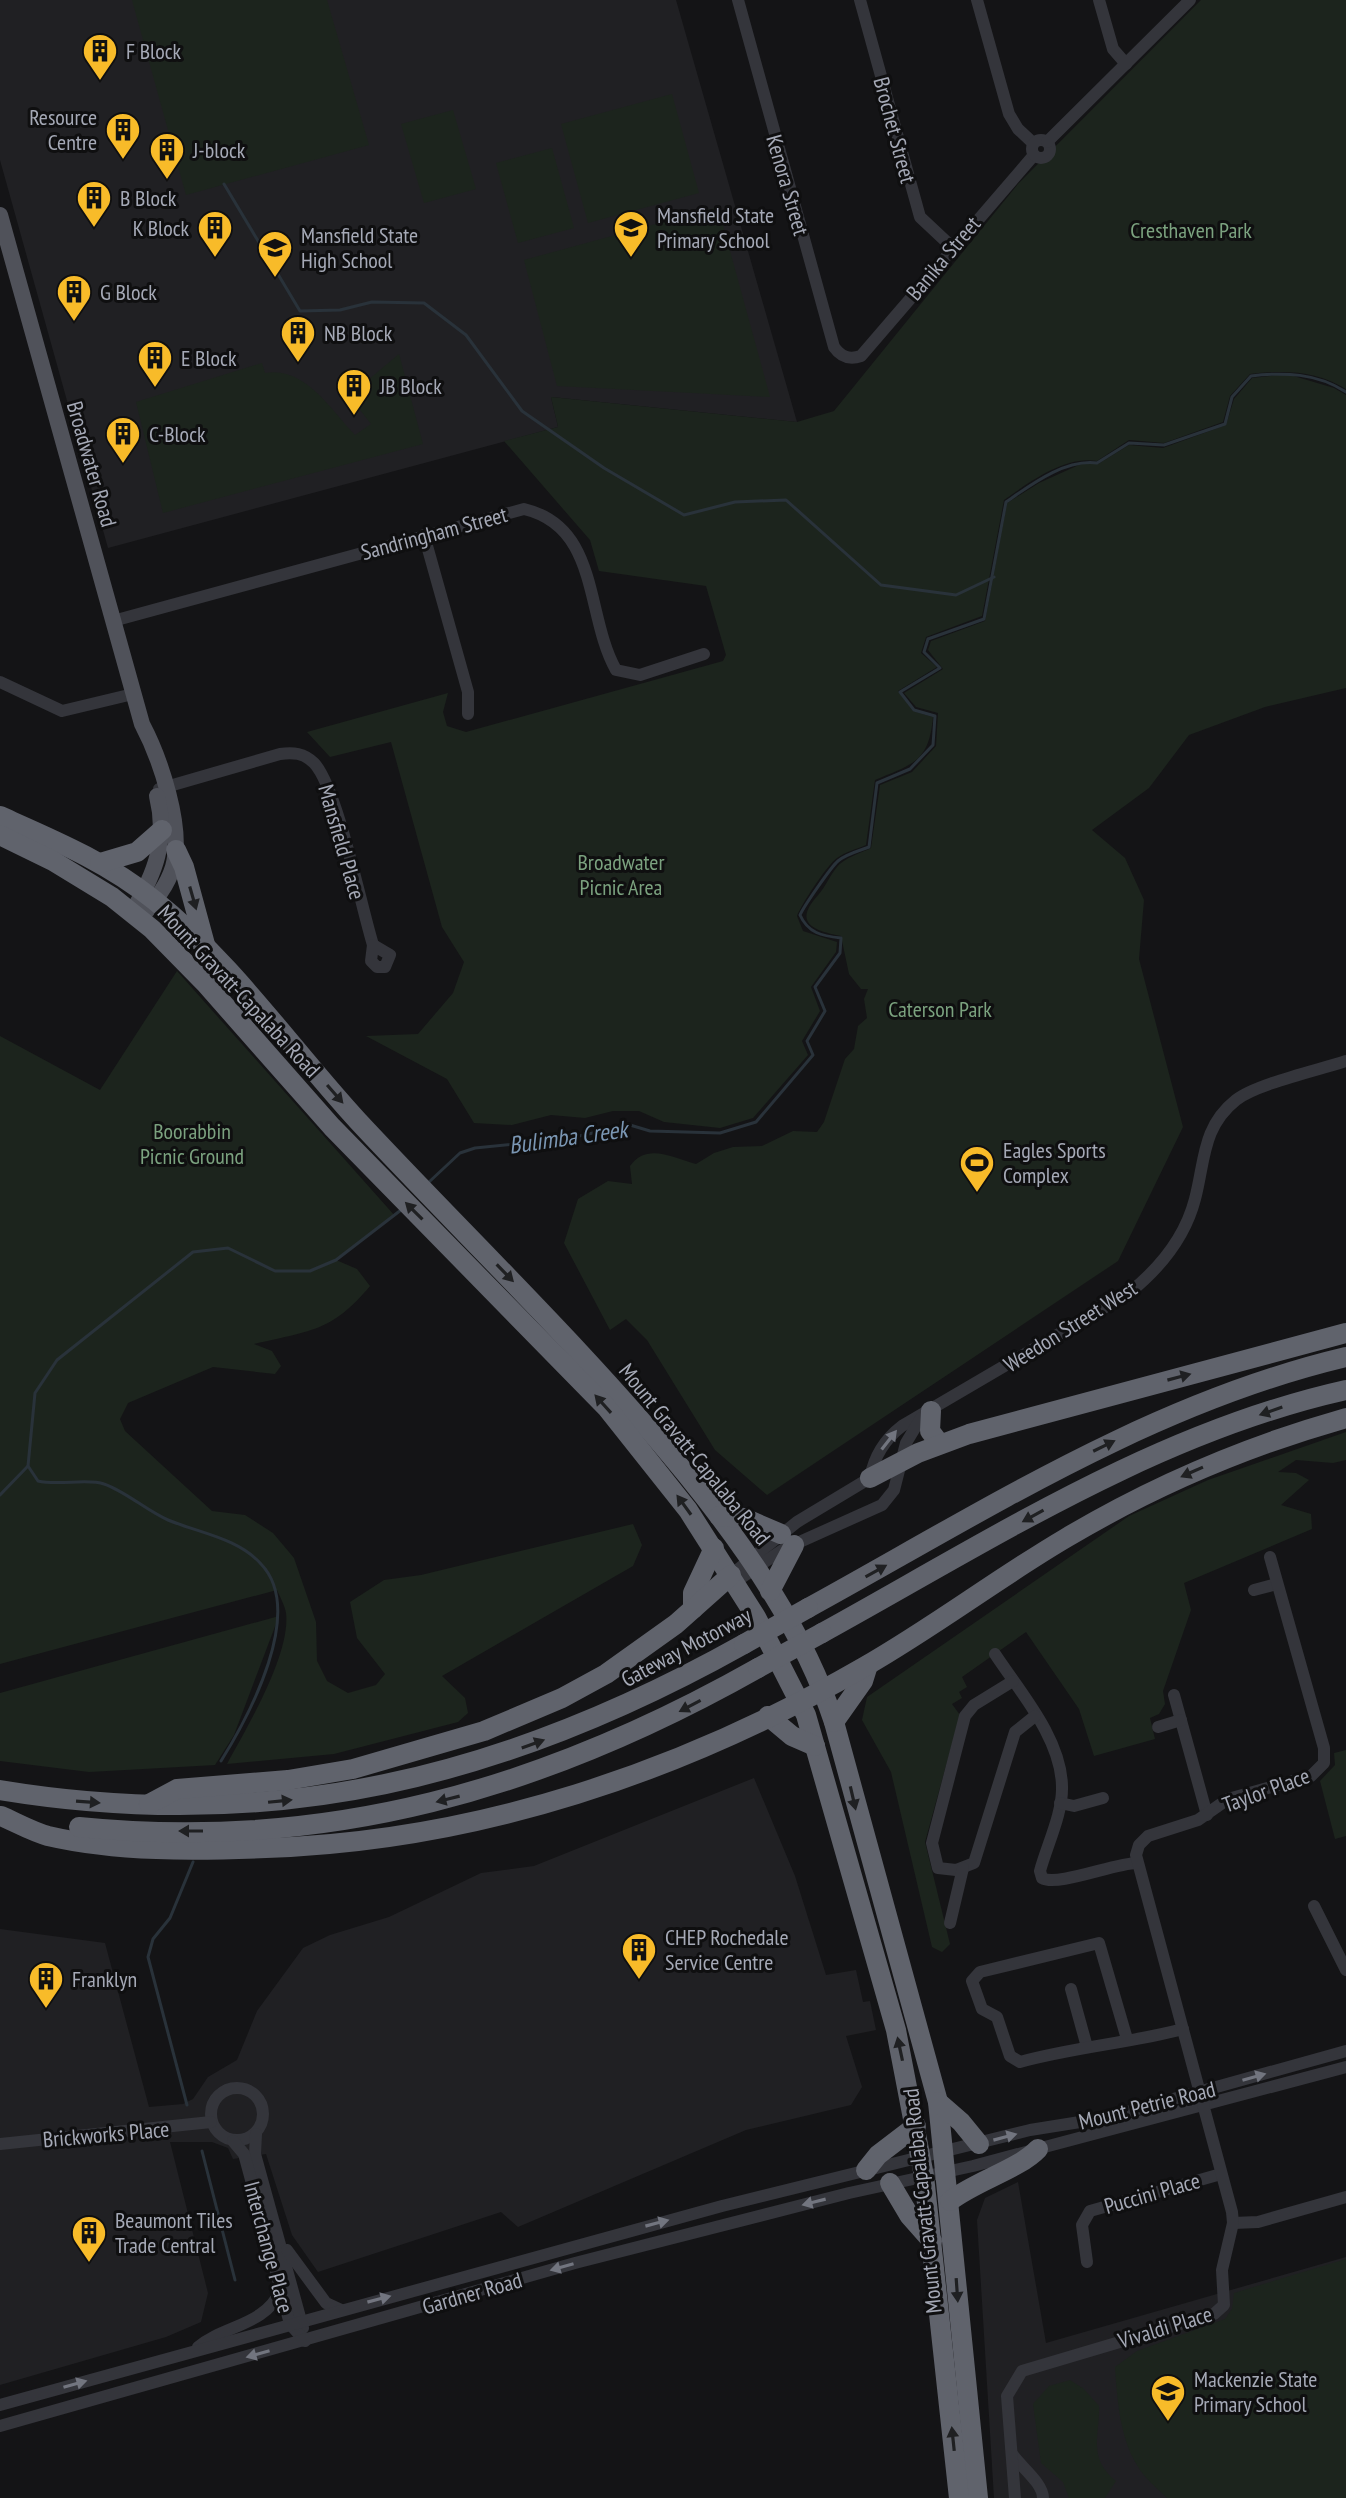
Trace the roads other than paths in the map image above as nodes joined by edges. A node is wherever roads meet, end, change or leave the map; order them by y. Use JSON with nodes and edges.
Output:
{"nodes":[{"id":1,"x":738,"y":0,"type":"edge"},
{"id":2,"x":860,"y":0,"type":"edge"},
{"id":3,"x":977,"y":0,"type":"edge"},
{"id":4,"x":1099,"y":0,"type":"edge"},
{"id":5,"x":1190,"y":0,"type":"edge"},
{"id":6,"x":1126,"y":64,"type":"junction"},
{"id":7,"x":1034,"y":149,"type":"junction"},
{"id":8,"x":0,"y":215,"type":"edge"},
{"id":9,"x":952,"y":247,"type":"junction"},
{"id":10,"x":853,"y":358,"type":"joint"},
{"id":11,"x":424,"y":535,"type":"junction"},
{"id":12,"x":113,"y":621,"type":"junction"},
{"id":13,"x":704,"y":654,"type":"dead end"},
{"id":14,"x":0,"y":682,"type":"edge"},
{"id":15,"x":133,"y":694,"type":"junction"},
{"id":16,"x":468,"y":714,"type":"dead end"},
{"id":17,"x":160,"y":789,"type":"junction"},
{"id":18,"x":0,"y":816,"type":"edge"},
{"id":19,"x":162,"y":830,"type":"junction"},
{"id":20,"x":0,"y":835,"type":"edge"},
{"id":21,"x":176,"y":850,"type":"junction"},
{"id":22,"x":100,"y":863,"type":"junction"},
{"id":23,"x":149,"y":896,"type":"junction"},
{"id":24,"x":136,"y":915,"type":"junction"},
{"id":25,"x":373,"y":945,"type":"dead end"},
{"id":26,"x":206,"y":948,"type":"junction"},
{"id":27,"x":1346,"y":1061,"type":"edge"},
{"id":28,"x":1346,"y":1333,"type":"edge"},
{"id":29,"x":1346,"y":1357,"type":"edge"},
{"id":30,"x":1346,"y":1390,"type":"edge"},
{"id":31,"x":927,"y":1413,"type":"junction"},
{"id":32,"x":1346,"y":1418,"type":"edge"},
{"id":33,"x":940,"y":1444,"type":"junction"},
{"id":34,"x":901,"y":1461,"type":"junction"},
{"id":35,"x":870,"y":1478,"type":"junction"},
{"id":36,"x":719,"y":1516,"type":"junction"},
{"id":37,"x":787,"y":1539,"type":"junction"},
{"id":38,"x":714,"y":1548,"type":"junction"},
{"id":39,"x":1270,"y":1557,"type":"dead end"},
{"id":40,"x":752,"y":1564,"type":"junction"},
{"id":41,"x":733,"y":1579,"type":"junction"},
{"id":42,"x":1277,"y":1584,"type":"junction"},
{"id":43,"x":1254,"y":1590,"type":"dead end"},
{"id":44,"x":770,"y":1591,"type":"junction"},
{"id":45,"x":693,"y":1609,"type":"junction"},
{"id":46,"x":995,"y":1654,"type":"dead end"},
{"id":47,"x":868,"y":1665,"type":"junction"},
{"id":48,"x":1013,"y":1681,"type":"junction"},
{"id":49,"x":823,"y":1689,"type":"junction"},
{"id":50,"x":1174,"y":1695,"type":"dead end"},
{"id":51,"x":800,"y":1700,"type":"junction"},
{"id":52,"x":768,"y":1716,"type":"junction"},
{"id":53,"x":1035,"y":1716,"type":"junction"},
{"id":54,"x":1181,"y":1720,"type":"junction"},
{"id":55,"x":834,"y":1722,"type":"junction"},
{"id":56,"x":1158,"y":1727,"type":"dead end"},
{"id":57,"x":815,"y":1746,"type":"junction"},
{"id":58,"x":0,"y":1790,"type":"edge"},
{"id":59,"x":1103,"y":1798,"type":"dead end"},
{"id":60,"x":1060,"y":1803,"type":"junction"},
{"id":61,"x":146,"y":1806,"type":"junction"},
{"id":62,"x":1207,"y":1815,"type":"junction"},
{"id":63,"x":1,"y":1816,"type":"edge"},
{"id":64,"x":1137,"y":1863,"type":"junction"},
{"id":65,"x":963,"y":1868,"type":"junction"},
{"id":66,"x":1314,"y":1906,"type":"dead end"},
{"id":67,"x":950,"y":1923,"type":"dead end"},
{"id":68,"x":1346,"y":1970,"type":"edge"},
{"id":69,"x":1071,"y":1989,"type":"dead end"},
{"id":70,"x":1183,"y":2029,"type":"junction"},
{"id":71,"x":1127,"y":2039,"type":"junction"},
{"id":72,"x":1087,"y":2047,"type":"junction"},
{"id":73,"x":1346,"y":2051,"type":"edge"},
{"id":74,"x":1346,"y":2067,"type":"edge"},
{"id":75,"x":1200,"y":2092,"type":"junction"},
{"id":76,"x":938,"y":2102,"type":"junction"},
{"id":77,"x":1203,"y":2107,"type":"junction"},
{"id":78,"x":211,"y":2122,"type":"junction"},
{"id":79,"x":916,"y":2126,"type":"junction"},
{"id":80,"x":256,"y":2134,"type":"junction"},
{"id":81,"x":233,"y":2141,"type":"junction"},
{"id":82,"x":0,"y":2144,"type":"edge"},
{"id":83,"x":979,"y":2144,"type":"junction"},
{"id":84,"x":1038,"y":2149,"type":"junction"},
{"id":85,"x":947,"y":2161,"type":"junction"},
{"id":86,"x":923,"y":2167,"type":"junction"},
{"id":87,"x":866,"y":2170,"type":"junction"},
{"id":88,"x":1221,"y":2174,"type":"junction"},
{"id":89,"x":890,"y":2183,"type":"junction"},
{"id":90,"x":1346,"y":2197,"type":"edge"},
{"id":91,"x":950,"y":2201,"type":"junction"},
{"id":92,"x":1233,"y":2223,"type":"junction"},
{"id":93,"x":280,"y":2237,"type":"junction"},
{"id":94,"x":932,"y":2241,"type":"junction"},
{"id":95,"x":1087,"y":2262,"type":"dead end"},
{"id":96,"x":281,"y":2290,"type":"junction"},
{"id":97,"x":341,"y":2310,"type":"junction"},
{"id":98,"x":296,"y":2322,"type":"junction"},
{"id":99,"x":305,"y":2341,"type":"junction"},
{"id":100,"x":192,"y":2352,"type":"junction"},
{"id":101,"x":0,"y":2405,"type":"edge"},
{"id":102,"x":0,"y":2426,"type":"edge"},
{"id":103,"x":1010,"y":2452,"type":"junction"},
{"id":104,"x":959,"y":2498,"type":"edge"},
{"id":105,"x":978,"y":2498,"type":"edge"},
{"id":106,"x":1015,"y":2498,"type":"edge"},
{"id":107,"x":1043,"y":2498,"type":"edge"}],
"edges":[{"from":1,"to":10,"type":"street","name":"Kenora Street"},
{"from":2,"to":9,"type":"street","name":"Brochet Street"},
{"from":3,"to":7,"type":"street"},
{"from":4,"to":6,"type":"street"},
{"from":5,"to":6,"type":"street"},
{"from":6,"to":7,"type":"street"},
{"from":7,"to":9,"type":"street","name":"Banika Street"},
{"from":8,"to":12,"type":"main road","name":"Broadwater Road"},
{"from":9,"to":10,"type":"street","name":"Banika Street"},
{"from":11,"to":12,"type":"street","name":"Sandringham Street"},
{"from":11,"to":13,"type":"street","name":"Sandringham Street"},
{"from":11,"to":16,"type":"street"},
{"from":12,"to":15,"type":"main road","name":"Broadwater Road"},
{"from":14,"to":15,"type":"street"},
{"from":15,"to":17,"type":"main road","name":"Broadwater Road"},
{"from":17,"to":19,"type":"main road","name":"Broadwater Road"},
{"from":17,"to":21,"type":"main road","name":"Broadwater Road"},
{"from":17,"to":25,"type":"street","name":"Mansfield Place"},
{"from":18,"to":22,"type":"highway","name":"Mount Gravatt-Capalaba Road"},
{"from":19,"to":22,"type":"highway"},
{"from":19,"to":23,"type":"main road","name":"Broadwater Road"},
{"from":20,"to":24,"type":"highway","name":"Mount Gravatt-Capalaba Road"},
{"from":21,"to":23,"type":"main road","name":"Broadwater Road"},
{"from":21,"to":26,"type":"highway","one_way":true},
{"from":22,"to":23,"type":"highway","name":"Mount Gravatt-Capalaba Road"},
{"from":23,"to":24,"type":"main road","name":"Broadwater Road"},
{"from":23,"to":26,"type":"highway","name":"Mount Gravatt-Capalaba Road"},
{"from":38,"to":24,"type":"highway","name":"Mount Gravatt-Capalaba Road","one_way":true},
{"from":26,"to":36,"type":"highway","name":"Mount Gravatt-Capalaba Road","one_way":true},
{"from":27,"to":31,"type":"street","name":"Weedon Street West"},
{"from":33,"to":28,"type":"highway","one_way":true},
{"from":61,"to":29,"type":"highway","name":"Gateway Motorway","one_way":true,"bridge":true},
{"from":30,"to":63,"type":"highway","one_way":true,"bridge":true},
{"from":31,"to":33,"type":"highway"},
{"from":31,"to":34,"type":"street"},
{"from":35,"to":31,"type":"street","name":"Weedon Street West","one_way":true},
{"from":32,"to":47,"type":"highway","one_way":true},
{"from":33,"to":34,"type":"highway"},
{"from":34,"to":35,"type":"highway"},
{"from":34,"to":37,"type":"street"},
{"from":35,"to":37,"type":"street"},
{"from":36,"to":37,"type":"highway"},
{"from":36,"to":40,"type":"highway","name":"Mount Gravatt-Capalaba Road"},
{"from":37,"to":40,"type":"street"},
{"from":37,"to":44,"type":"highway"},
{"from":38,"to":41,"type":"highway","name":"Mount Gravatt-Capalaba Road"},
{"from":38,"to":45,"type":"highway"},
{"from":39,"to":42,"type":"street","name":"Taylor Place"},
{"from":40,"to":41,"type":"street"},
{"from":40,"to":44,"type":"highway","name":"Mount Gravatt-Capalaba Road"},
{"from":41,"to":45,"type":"highway"},
{"from":41,"to":51,"type":"highway","name":"Mount Gravatt-Capalaba Road"},
{"from":42,"to":43,"type":"street"},
{"from":42,"to":62,"type":"street","name":"Taylor Place"},
{"from":44,"to":49,"type":"highway","name":"Mount Gravatt-Capalaba Road"},
{"from":45,"to":61,"type":"highway"},
{"from":46,"to":48,"type":"street"},
{"from":47,"to":49,"type":"highway"},
{"from":47,"to":55,"type":"highway"},
{"from":48,"to":53,"type":"street"},
{"from":48,"to":65,"type":"street"},
{"from":49,"to":51,"type":"highway"},
{"from":49,"to":55,"type":"highway","name":"Mount Gravatt-Capalaba Road"},
{"from":50,"to":54,"type":"street"},
{"from":51,"to":52,"type":"highway"},
{"from":51,"to":57,"type":"highway","name":"Mount Gravatt-Capalaba Road"},
{"from":52,"to":57,"type":"highway"},
{"from":52,"to":63,"type":"highway"},
{"from":53,"to":60,"type":"street"},
{"from":53,"to":65,"type":"street"},
{"from":54,"to":56,"type":"street"},
{"from":54,"to":62,"type":"street"},
{"from":55,"to":76,"type":"highway","name":"Mount Gravatt-Capalaba Road","one_way":true},
{"from":79,"to":57,"type":"highway","name":"Mount Gravatt-Capalaba Road","one_way":true},
{"from":58,"to":61,"type":"highway","name":"Gateway Motorway","one_way":true},
{"from":59,"to":60,"type":"street"},
{"from":60,"to":64,"type":"street"},
{"from":62,"to":64,"type":"street","name":"Taylor Place"},
{"from":64,"to":70,"type":"street"},
{"from":65,"to":67,"type":"street"},
{"from":66,"to":68,"type":"street"},
{"from":69,"to":72,"type":"street"},
{"from":70,"to":71,"type":"street"},
{"from":70,"to":75,"type":"street"},
{"from":71,"to":72,"type":"street"},
{"from":71,"to":72,"type":"street"},
{"from":75,"to":73,"type":"street","name":"Mount Petrie Road","one_way":true},
{"from":74,"to":77,"type":"street","name":"Mount Petrie Road"},
{"from":75,"to":77,"type":"street","name":"Vivaldi Place"},
{"from":83,"to":75,"type":"street","name":"Mount Petrie Road","one_way":true},
{"from":76,"to":83,"type":"highway"},
{"from":76,"to":85,"type":"highway","name":"Mount Gravatt-Capalaba Road"},
{"from":77,"to":84,"type":"street","name":"Mount Petrie Road"},
{"from":77,"to":88,"type":"street","name":"Vivaldi Place"},
{"from":78,"to":80,"type":"street","name":"Interchange Place"},
{"from":78,"to":81,"type":"street","name":"Interchange Place"},
{"from":78,"to":82,"type":"street","name":"Brickworks Place"},
{"from":79,"to":86,"type":"highway","name":"Mount Gravatt-Capalaba Road"},
{"from":79,"to":87,"type":"highway"},
{"from":80,"to":81,"type":"street"},
{"from":80,"to":93,"type":"street","name":"Interchange Place"},
{"from":81,"to":96,"type":"street","name":"Interchange Place"},
{"from":83,"to":85,"type":"street","name":"Mount Petrie Road"},
{"from":84,"to":85,"type":"street","name":"Mount Petrie Road"},
{"from":84,"to":91,"type":"highway"},
{"from":85,"to":86,"type":"street","name":"Gardner Road"},
{"from":85,"to":86,"type":"street","name":"Gardner Road"},
{"from":85,"to":91,"type":"highway","name":"Mount Gravatt-Capalaba Road"},
{"from":86,"to":87,"type":"street","name":"Gardner Road"},
{"from":86,"to":89,"type":"street","name":"Gardner Road"},
{"from":86,"to":94,"type":"highway","name":"Mount Gravatt-Capalaba Road"},
{"from":97,"to":87,"type":"street","name":"Gardner Road","one_way":true},
{"from":88,"to":92,"type":"street","name":"Vivaldi Place"},
{"from":88,"to":95,"type":"street","name":"Puccini Place"},
{"from":89,"to":94,"type":"highway"},
{"from":89,"to":99,"type":"street","name":"Gardner Road","one_way":true},
{"from":90,"to":92,"type":"street"},
{"from":91,"to":105,"type":"highway","name":"Mount Gravatt-Capalaba Road","one_way":true},
{"from":92,"to":103,"type":"street","name":"Vivaldi Place"},
{"from":93,"to":97,"type":"street","name":"Interchange Place"},
{"from":93,"to":98,"type":"street","name":"Interchange Place"},
{"from":104,"to":94,"type":"highway","name":"Mount Gravatt-Capalaba Road","one_way":true},
{"from":96,"to":98,"type":"street","name":"Interchange Place"},
{"from":96,"to":100,"type":"street"},
{"from":97,"to":98,"type":"street","name":"Gardner Road"},
{"from":98,"to":99,"type":"street","name":"Interchange Place"},
{"from":98,"to":100,"type":"street","name":"Gardner Road"},
{"from":99,"to":102,"type":"street","name":"Gardner Road","one_way":true},
{"from":101,"to":100,"type":"street","name":"Gardner Road","one_way":true},
{"from":103,"to":106,"type":"street","name":"Vivaldi Place"},
{"from":103,"to":107,"type":"street"}]}
